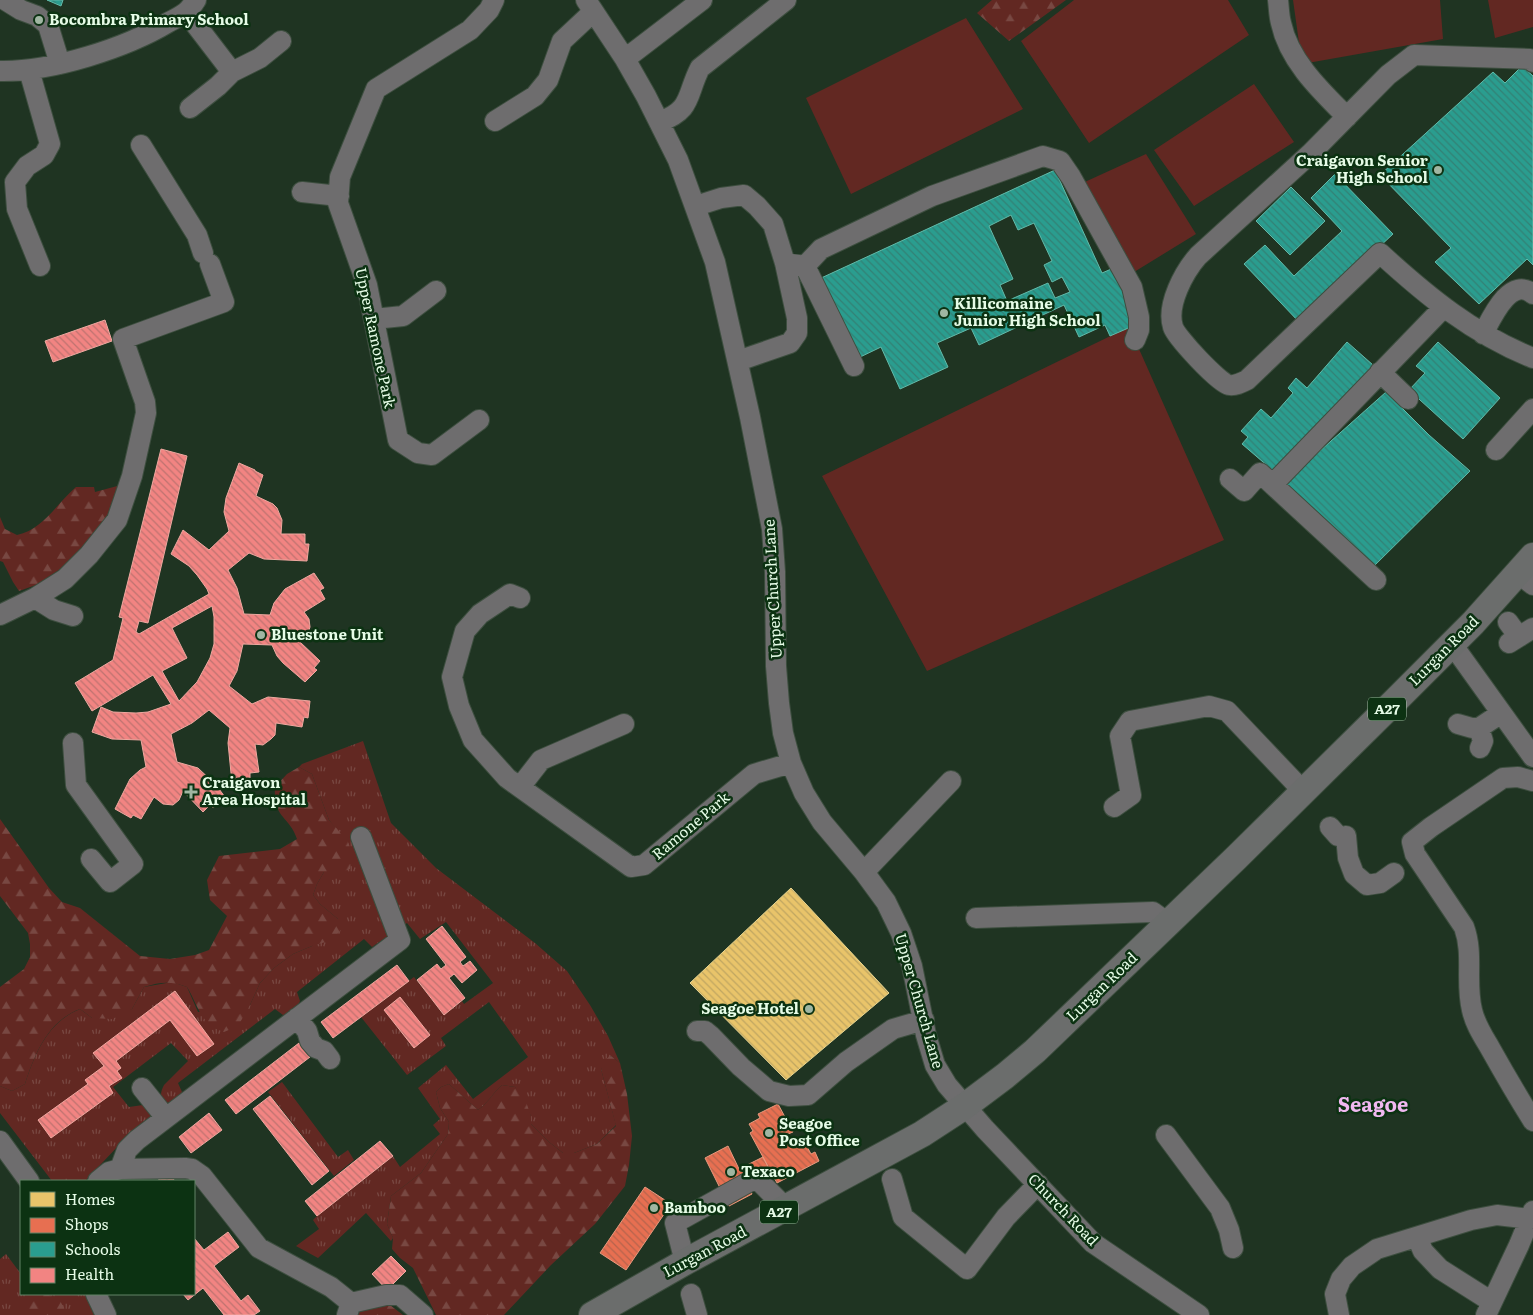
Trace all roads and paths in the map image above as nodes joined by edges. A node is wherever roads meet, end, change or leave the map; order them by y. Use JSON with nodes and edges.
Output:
{"nodes":[{"id":1,"x":494,"y":0,"type":"edge"},
{"id":2,"x":702,"y":0,"type":"edge"},
{"id":3,"x":786,"y":0,"type":"edge"},
{"id":4,"x":1278,"y":0,"type":"edge"},
{"id":5,"x":13,"y":5,"type":"edge"},
{"id":6,"x":191,"y":6,"type":"edge"},
{"id":7,"x":590,"y":6,"type":"edge"},
{"id":8,"x":0,"y":16,"type":"edge"},
{"id":9,"x":281,"y":42,"type":"dead end"},
{"id":10,"x":625,"y":58,"type":"junction"},
{"id":11,"x":1533,"y":62,"type":"edge"},
{"id":12,"x":60,"y":64,"type":"junction"},
{"id":13,"x":29,"y":70,"type":"junction"},
{"id":14,"x":0,"y":71,"type":"edge"},
{"id":15,"x":232,"y":72,"type":"junction"},
{"id":16,"x":190,"y":108,"type":"dead end"},
{"id":17,"x":1347,"y":117,"type":"junction"},
{"id":18,"x":495,"y":121,"type":"dead end"},
{"id":19,"x":659,"y":122,"type":"junction"},
{"id":20,"x":142,"y":145,"type":"dead end"},
{"id":21,"x":302,"y":192,"type":"dead end"},
{"id":22,"x":339,"y":196,"type":"junction"},
{"id":23,"x":696,"y":206,"type":"junction"},
{"id":24,"x":785,"y":263,"type":"junction"},
{"id":25,"x":40,"y":266,"type":"dead end"},
{"id":26,"x":805,"y":266,"type":"junction"},
{"id":27,"x":436,"y":291,"type":"dead end"},
{"id":28,"x":1533,"y":294,"type":"edge"},
{"id":29,"x":1443,"y":308,"type":"junction"},
{"id":30,"x":374,"y":319,"type":"junction"},
{"id":31,"x":1483,"y":334,"type":"junction"},
{"id":32,"x":1134,"y":340,"type":"dead end"},
{"id":33,"x":1533,"y":358,"type":"edge"},
{"id":34,"x":738,"y":361,"type":"junction"},
{"id":35,"x":854,"y":366,"type":"dead end"},
{"id":36,"x":1380,"y":372,"type":"junction"},
{"id":37,"x":1408,"y":399,"type":"dead end"},
{"id":38,"x":1533,"y":409,"type":"edge"},
{"id":39,"x":479,"y":420,"type":"dead end"},
{"id":40,"x":1496,"y":450,"type":"dead end"},
{"id":41,"x":1230,"y":479,"type":"dead end"},
{"id":42,"x":1273,"y":484,"type":"junction"},
{"id":43,"x":1528,"y":571,"type":"edge"},
{"id":44,"x":1376,"y":580,"type":"dead end"},
{"id":45,"x":35,"y":598,"type":"junction"},
{"id":46,"x":520,"y":598,"type":"dead end"},
{"id":47,"x":0,"y":615,"type":"edge"},
{"id":48,"x":73,"y":616,"type":"dead end"},
{"id":49,"x":1452,"y":644,"type":"junction"},
{"id":50,"x":1500,"y":714,"type":"junction"},
{"id":51,"x":624,"y":724,"type":"dead end"},
{"id":52,"x":1458,"y":724,"type":"dead end"},
{"id":53,"x":1479,"y":728,"type":"junction"},
{"id":54,"x":73,"y":743,"type":"dead end"},
{"id":55,"x":1480,"y":748,"type":"dead end"},
{"id":56,"x":1533,"y":757,"type":"edge"},
{"id":57,"x":791,"y":763,"type":"junction"},
{"id":58,"x":1533,"y":779,"type":"edge"},
{"id":59,"x":951,"y":781,"type":"dead end"},
{"id":60,"x":520,"y":787,"type":"junction"},
{"id":61,"x":1303,"y":791,"type":"junction"},
{"id":62,"x":1114,"y":807,"type":"dead end"},
{"id":63,"x":1338,"y":833,"type":"dead end"},
{"id":64,"x":361,"y":836,"type":"dead end"},
{"id":65,"x":91,"y":859,"type":"dead end"},
{"id":66,"x":864,"y":872,"type":"junction"},
{"id":67,"x":1394,"y":873,"type":"dead end"},
{"id":68,"x":976,"y":918,"type":"dead end"},
{"id":69,"x":1168,"y":923,"type":"junction"},
{"id":70,"x":924,"y":1020,"type":"junction"},
{"id":71,"x":302,"y":1025,"type":"junction"},
{"id":72,"x":697,"y":1031,"type":"dead end"},
{"id":73,"x":327,"y":1055,"type":"dead end"},
{"id":74,"x":142,"y":1088,"type":"dead end"},
{"id":75,"x":964,"y":1106,"type":"junction"},
{"id":76,"x":166,"y":1118,"type":"junction"},
{"id":77,"x":1533,"y":1121,"type":"edge"},
{"id":78,"x":1166,"y":1134,"type":"dead end"},
{"id":79,"x":0,"y":1141,"type":"edge"},
{"id":80,"x":120,"y":1169,"type":"junction"},
{"id":81,"x":892,"y":1179,"type":"dead end"},
{"id":82,"x":28,"y":1180,"type":"edge"},
{"id":83,"x":99,"y":1180,"type":"edge"},
{"id":84,"x":1038,"y":1184,"type":"junction"},
{"id":85,"x":786,"y":1208,"type":"junction"},
{"id":86,"x":1531,"y":1215,"type":"edge"},
{"id":87,"x":1417,"y":1237,"type":"junction"},
{"id":88,"x":1232,"y":1248,"type":"dead end"},
{"id":89,"x":685,"y":1262,"type":"junction"},
{"id":90,"x":690,"y":1294,"type":"dead end"},
{"id":91,"x":96,"y":1295,"type":"edge"},
{"id":92,"x":1489,"y":1308,"type":"edge"},
{"id":93,"x":349,"y":1309,"type":"edge"},
{"id":94,"x":106,"y":1315,"type":"edge"},
{"id":95,"x":423,"y":1315,"type":"edge"},
{"id":96,"x":592,"y":1315,"type":"edge"},
{"id":97,"x":697,"y":1315,"type":"edge"},
{"id":98,"x":1199,"y":1315,"type":"edge"},
{"id":99,"x":1339,"y":1315,"type":"edge"}],
"edges":[{"from":1,"to":22,"type":"street","name":"Upper Ramone Park"},
{"from":2,"to":10,"type":"street"},
{"from":3,"to":19,"type":"street"},
{"from":4,"to":17,"type":"street"},
{"from":5,"to":8,"type":"street"},
{"from":5,"to":12,"type":"street"},
{"from":6,"to":12,"type":"street"},
{"from":6,"to":15,"type":"street"},
{"from":7,"to":10,"type":"street","name":"Upper Church Lane"},
{"from":7,"to":18,"type":"street"},
{"from":9,"to":15,"type":"street"},
{"from":10,"to":19,"type":"street","name":"Upper Church Lane"},
{"from":11,"to":17,"type":"street"},
{"from":12,"to":13,"type":"street"},
{"from":13,"to":14,"type":"street"},
{"from":13,"to":25,"type":"street"},
{"from":15,"to":16,"type":"street"},
{"from":17,"to":29,"type":"street"},
{"from":19,"to":23,"type":"street","name":"Upper Church Lane"},
{"from":20,"to":45,"type":"street"},
{"from":21,"to":22,"type":"street"},
{"from":22,"to":30,"type":"street","name":"Upper Ramone Park"},
{"from":23,"to":24,"type":"street"},
{"from":23,"to":34,"type":"street","name":"Upper Church Lane"},
{"from":24,"to":26,"type":"street"},
{"from":24,"to":34,"type":"street"},
{"from":26,"to":32,"type":"street"},
{"from":26,"to":35,"type":"street"},
{"from":27,"to":30,"type":"street"},
{"from":28,"to":31,"type":"street"},
{"from":29,"to":31,"type":"street"},
{"from":29,"to":36,"type":"street"},
{"from":30,"to":39,"type":"street","name":"Upper Ramone Park"},
{"from":31,"to":33,"type":"street"},
{"from":34,"to":57,"type":"street","name":"Upper Church Lane"},
{"from":36,"to":37,"type":"street"},
{"from":36,"to":42,"type":"street"},
{"from":38,"to":40,"type":"street"},
{"from":41,"to":42,"type":"street"},
{"from":42,"to":44,"type":"street"},
{"from":43,"to":49,"type":"main road","name":"Lurgan Road","number":"A27"},
{"from":45,"to":47,"type":"street"},
{"from":45,"to":48,"type":"street"},
{"from":46,"to":60,"type":"street","name":"Ramone Park"},
{"from":49,"to":50,"type":"street"},
{"from":49,"to":61,"type":"main road","name":"Lurgan Road","number":"A27"},
{"from":50,"to":53,"type":"street"},
{"from":50,"to":56,"type":"street"},
{"from":51,"to":60,"type":"street"},
{"from":52,"to":53,"type":"street"},
{"from":53,"to":55,"type":"street"},
{"from":54,"to":65,"type":"street"},
{"from":57,"to":60,"type":"street","name":"Ramone Park"},
{"from":57,"to":66,"type":"street","name":"Upper Church Lane"},
{"from":58,"to":77,"type":"street"},
{"from":59,"to":66,"type":"street"},
{"from":61,"to":62,"type":"street"},
{"from":61,"to":69,"type":"main road","name":"Lurgan Road","number":"A27"},
{"from":63,"to":67,"type":"street"},
{"from":64,"to":71,"type":"street"},
{"from":66,"to":70,"type":"street","name":"Upper Church Lane"},
{"from":68,"to":69,"type":"street"},
{"from":69,"to":75,"type":"main road","name":"Lurgan Road","number":"A27"},
{"from":70,"to":72,"type":"street"},
{"from":70,"to":75,"type":"street","name":"Upper Church Lane"},
{"from":71,"to":73,"type":"street"},
{"from":71,"to":76,"type":"street"},
{"from":74,"to":76,"type":"street"},
{"from":75,"to":84,"type":"street","name":"Church Road"},
{"from":75,"to":85,"type":"main road","name":"Lurgan Road","number":"A27"},
{"from":76,"to":80,"type":"street"},
{"from":78,"to":88,"type":"street"},
{"from":79,"to":82,"type":"street"},
{"from":80,"to":83,"type":"street"},
{"from":80,"to":93,"type":"street"},
{"from":81,"to":84,"type":"street"},
{"from":84,"to":98,"type":"street","name":"Church Road"},
{"from":85,"to":89,"type":"main road","name":"Lurgan Road","number":"A27"},
{"from":85,"to":89,"type":"street"},
{"from":86,"to":87,"type":"street"},
{"from":86,"to":92,"type":"street"},
{"from":87,"to":92,"type":"street"},
{"from":87,"to":99,"type":"street"},
{"from":89,"to":96,"type":"main road","name":"Lurgan Road","number":"A27"},
{"from":90,"to":97,"type":"street"},
{"from":91,"to":94,"type":"street"},
{"from":93,"to":95,"type":"street"}]}
